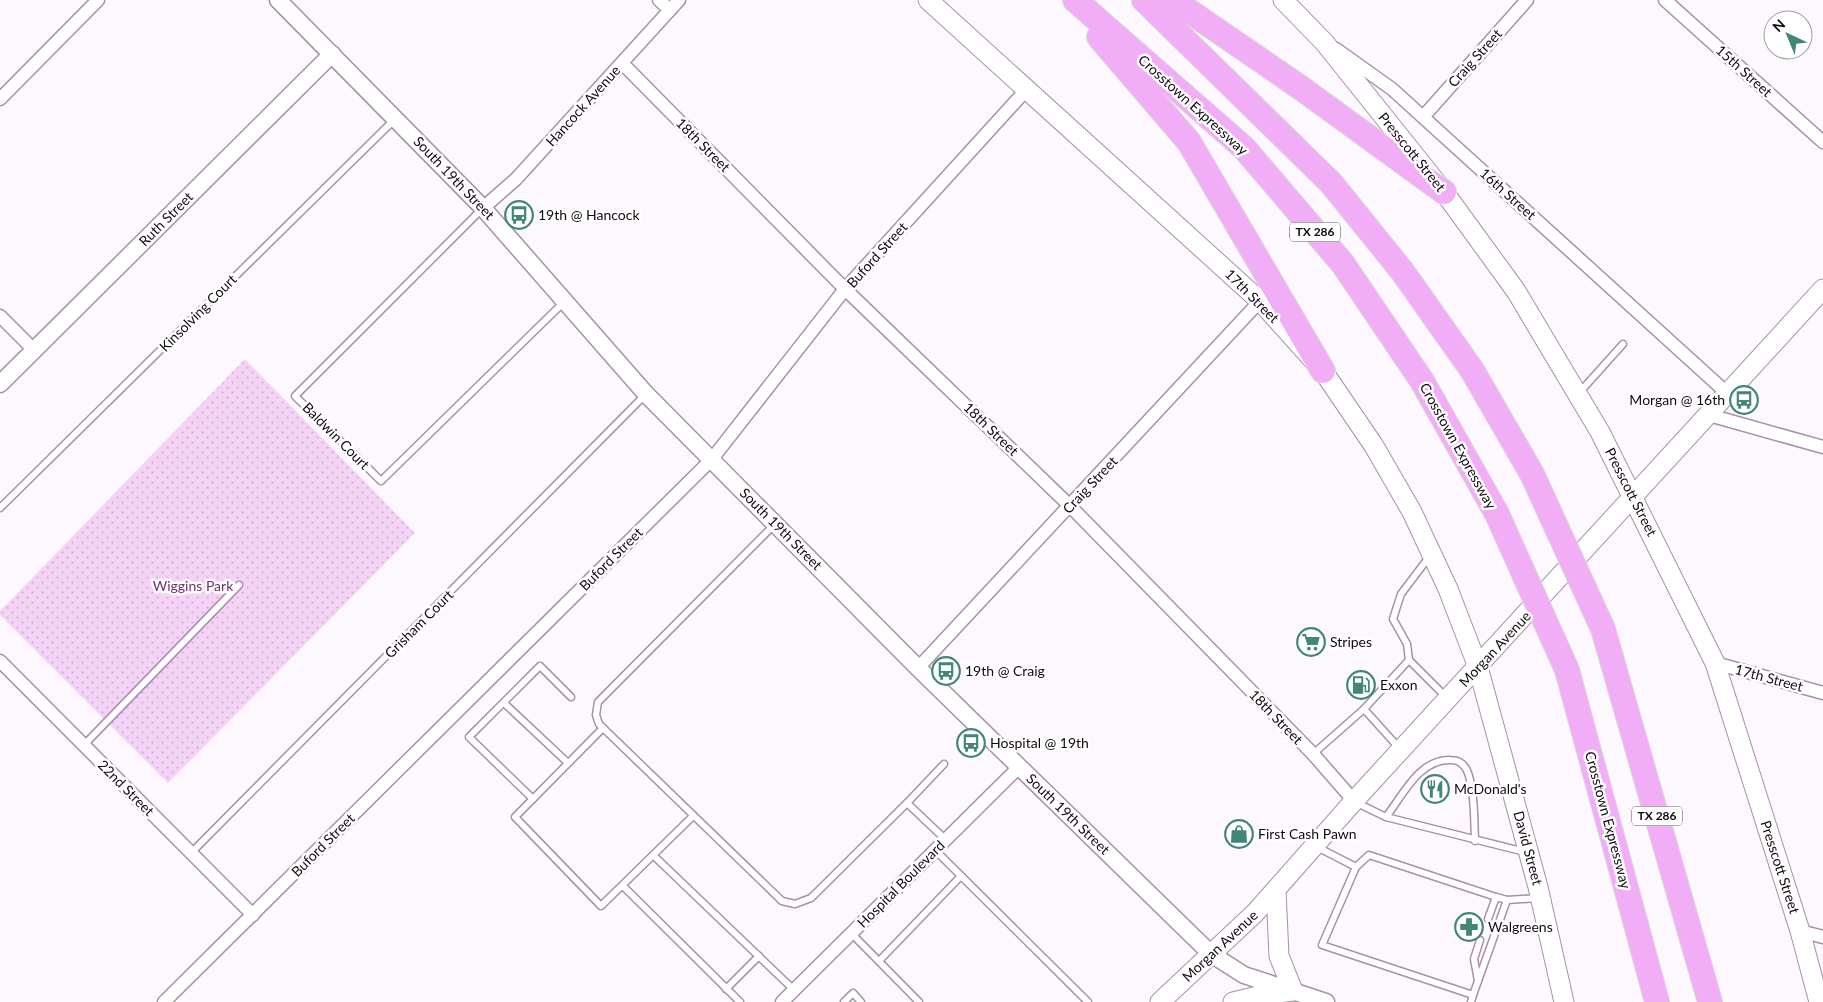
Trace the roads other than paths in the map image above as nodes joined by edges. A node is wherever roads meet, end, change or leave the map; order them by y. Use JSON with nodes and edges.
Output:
{"nodes":[{"id":1,"x":98,"y":0,"type":"edge"},
{"id":2,"x":278,"y":0,"type":"edge"},
{"id":3,"x":660,"y":0,"type":"edge"},
{"id":4,"x":679,"y":0,"type":"edge"},
{"id":5,"x":928,"y":0,"type":"edge"},
{"id":6,"x":1067,"y":0,"type":"edge"},
{"id":7,"x":1075,"y":0,"type":"edge"},
{"id":8,"x":1144,"y":0,"type":"edge"},
{"id":9,"x":1173,"y":0,"type":"edge"},
{"id":10,"x":1283,"y":0,"type":"edge"},
{"id":11,"x":1528,"y":0,"type":"edge"},
{"id":12,"x":1665,"y":0,"type":"edge"},
{"id":13,"x":670,"y":10,"type":"junction"},
{"id":14,"x":1324,"y":42,"type":"junction"},
{"id":15,"x":332,"y":54,"type":"junction"},
{"id":16,"x":622,"y":63,"type":"junction"},
{"id":17,"x":1027,"y":89,"type":"junction"},
{"id":18,"x":0,"y":99,"type":"edge"},
{"id":19,"x":1423,"y":117,"type":"junction"},
{"id":20,"x":396,"y":118,"type":"junction"},
{"id":21,"x":1823,"y":142,"type":"edge"},
{"id":22,"x":1444,"y":192,"type":"junction"},
{"id":23,"x":483,"y":208,"type":"junction"},
{"id":24,"x":845,"y":289,"type":"junction"},
{"id":25,"x":1823,"y":289,"type":"edge"},
{"id":26,"x":566,"y":300,"type":"junction"},
{"id":27,"x":1260,"y":301,"type":"junction"},
{"id":28,"x":0,"y":316,"type":"edge"},
{"id":29,"x":1623,"y":344,"type":"dead end"},
{"id":30,"x":34,"y":350,"type":"junction"},
{"id":31,"x":1323,"y":371,"type":"junction"},
{"id":32,"x":0,"y":384,"type":"edge"},
{"id":33,"x":646,"y":394,"type":"junction"},
{"id":34,"x":1578,"y":394,"type":"junction"},
{"id":35,"x":1728,"y":394,"type":"junction"},
{"id":36,"x":1709,"y":415,"type":"junction"},
{"id":37,"x":1823,"y":447,"type":"edge"},
{"id":38,"x":712,"y":459,"type":"junction"},
{"id":39,"x":1634,"y":497,"type":"junction"},
{"id":40,"x":1070,"y":506,"type":"junction"},
{"id":41,"x":0,"y":508,"type":"edge"},
{"id":42,"x":776,"y":524,"type":"junction"},
{"id":43,"x":1432,"y":554,"type":"junction"},
{"id":44,"x":239,"y":585,"type":"dead end"},
{"id":45,"x":1409,"y":660,"type":"junction"},
{"id":46,"x":0,"y":661,"type":"edge"},
{"id":47,"x":1715,"y":664,"type":"junction"},
{"id":48,"x":1478,"y":667,"type":"junction"},
{"id":49,"x":918,"y":668,"type":"junction"},
{"id":50,"x":1823,"y":693,"type":"edge"},
{"id":51,"x":571,"y":697,"type":"dead end"},
{"id":52,"x":1448,"y":699,"type":"junction"},
{"id":53,"x":504,"y":703,"type":"junction"},
{"id":54,"x":1364,"y":709,"type":"junction"},
{"id":55,"x":603,"y":728,"type":"junction"},
{"id":56,"x":84,"y":745,"type":"junction"},
{"id":57,"x":1402,"y":750,"type":"junction"},
{"id":58,"x":1314,"y":754,"type":"junction"},
{"id":59,"x":568,"y":764,"type":"junction"},
{"id":60,"x":944,"y":764,"type":"dead end"},
{"id":61,"x":1020,"y":766,"type":"junction"},
{"id":62,"x":533,"y":799,"type":"junction"},
{"id":63,"x":1354,"y":801,"type":"junction"},
{"id":64,"x":907,"y":803,"type":"junction"},
{"id":65,"x":693,"y":816,"type":"junction"},
{"id":66,"x":1386,"y":817,"type":"junction"},
{"id":67,"x":946,"y":840,"type":"junction"},
{"id":68,"x":1475,"y":841,"type":"junction"},
{"id":69,"x":1316,"y":846,"type":"junction"},
{"id":70,"x":935,"y":850,"type":"junction"},
{"id":71,"x":1529,"y":853,"type":"junction"},
{"id":72,"x":191,"y":854,"type":"junction"},
{"id":73,"x":653,"y":855,"type":"junction"},
{"id":74,"x":1356,"y":867,"type":"junction"},
{"id":75,"x":961,"y":876,"type":"junction"},
{"id":76,"x":623,"y":886,"type":"junction"},
{"id":77,"x":1276,"y":890,"type":"junction"},
{"id":78,"x":1496,"y":897,"type":"junction"},
{"id":79,"x":1541,"y":898,"type":"junction"},
{"id":80,"x":1507,"y":900,"type":"junction"},
{"id":81,"x":253,"y":915,"type":"junction"},
{"id":82,"x":1488,"y":919,"type":"dead end"},
{"id":83,"x":1800,"y":931,"type":"junction"},
{"id":84,"x":851,"y":933,"type":"junction"},
{"id":85,"x":1823,"y":937,"type":"edge"},
{"id":86,"x":1480,"y":940,"type":"dead end"},
{"id":87,"x":1211,"y":954,"type":"junction"},
{"id":88,"x":759,"y":956,"type":"junction"},
{"id":89,"x":879,"y":961,"type":"junction"},
{"id":90,"x":1478,"y":982,"type":"junction"},
{"id":91,"x":726,"y":989,"type":"junction"},
{"id":92,"x":794,"y":990,"type":"junction"},
{"id":93,"x":1293,"y":991,"type":"junction"},
{"id":94,"x":1472,"y":999,"type":"edge"},
{"id":95,"x":164,"y":1002,"type":"edge"},
{"id":96,"x":740,"y":1002,"type":"edge"},
{"id":97,"x":782,"y":1002,"type":"edge"},
{"id":98,"x":844,"y":1002,"type":"edge"},
{"id":99,"x":862,"y":1002,"type":"edge"},
{"id":100,"x":919,"y":1002,"type":"edge"},
{"id":101,"x":1088,"y":1002,"type":"edge"},
{"id":102,"x":1160,"y":1002,"type":"edge"},
{"id":103,"x":1233,"y":1002,"type":"edge"},
{"id":104,"x":1326,"y":1002,"type":"edge"},
{"id":105,"x":1564,"y":1002,"type":"edge"},
{"id":106,"x":1657,"y":1002,"type":"edge"},
{"id":107,"x":1710,"y":1002,"type":"edge"},
{"id":108,"x":1819,"y":1002,"type":"edge"}],
"edges":[{"from":1,"to":18,"type":"street"},
{"from":2,"to":15,"type":"street","name":"South 19th Street"},
{"from":3,"to":13,"type":"street"},
{"from":4,"to":13,"type":"street","name":"Hancock Avenue"},
{"from":5,"to":17,"type":"main road","name":"17th Street"},
{"from":6,"to":31,"type":"highway"},
{"from":7,"to":106,"type":"highway","name":"Crosstown Expressway","number":"TX 286","bridge":true},
{"from":8,"to":107,"type":"highway","number":"TX 286","bridge":true},
{"from":9,"to":22,"type":"highway"},
{"from":10,"to":14,"type":"main road","name":"16th Street"},
{"from":11,"to":19,"type":"street","name":"Craig Street"},
{"from":12,"to":21,"type":"street","name":"15th Street"},
{"from":13,"to":16,"type":"street","name":"Hancock Avenue"},
{"from":14,"to":19,"type":"street","name":"16th Street"},
{"from":14,"to":22,"type":"main road","name":"Presscott Street"},
{"from":15,"to":20,"type":"street","name":"South 19th Street"},
{"from":15,"to":30,"type":"street","name":"Ruth Street"},
{"from":16,"to":23,"type":"street","name":"Hancock Avenue"},
{"from":16,"to":24,"type":"street","name":"18th Street"},
{"from":17,"to":24,"type":"street","name":"Buford Street"},
{"from":17,"to":27,"type":"main road","name":"17th Street"},
{"from":19,"to":35,"type":"street","name":"16th Street"},
{"from":20,"to":23,"type":"street","name":"South 19th Street"},
{"from":20,"to":41,"type":"lane","name":"Kinsolving Court"},
{"from":22,"to":34,"type":"main road","name":"Presscott Street"},
{"from":23,"to":26,"type":"street","name":"South 19th Street"},
{"from":23,"to":26,"type":"lane","name":"Baldwin Court"},
{"from":24,"to":38,"type":"street","name":"Buford Street"},
{"from":24,"to":40,"type":"street","name":"18th Street"},
{"from":25,"to":35,"type":"main road","name":"Morgan Avenue"},
{"from":26,"to":33,"type":"street","name":"South 19th Street"},
{"from":27,"to":31,"type":"main road","name":"17th Street"},
{"from":27,"to":40,"type":"street","name":"Craig Street"},
{"from":28,"to":30,"type":"street"},
{"from":29,"to":34,"type":"lane"},
{"from":30,"to":32,"type":"street","name":"Ruth Street"},
{"from":31,"to":43,"type":"main road","name":"17th Street"},
{"from":33,"to":38,"type":"street","name":"South 19th Street"},
{"from":33,"to":72,"type":"lane","name":"Grisham Court"},
{"from":34,"to":39,"type":"main road","name":"Presscott Street"},
{"from":35,"to":36,"type":"main road","name":"Morgan Avenue"},
{"from":36,"to":37,"type":"street"},
{"from":36,"to":39,"type":"main road","name":"Morgan Avenue"},
{"from":38,"to":42,"type":"street","name":"South 19th Street"},
{"from":38,"to":81,"type":"street","name":"Buford Street"},
{"from":39,"to":47,"type":"main road","name":"Presscott Street"},
{"from":39,"to":48,"type":"main road","name":"Morgan Avenue"},
{"from":40,"to":49,"type":"street","name":"Craig Street"},
{"from":40,"to":58,"type":"street","name":"18th Street"},
{"from":42,"to":49,"type":"street","name":"South 19th Street"},
{"from":42,"to":55,"type":"lane"},
{"from":43,"to":45,"type":"lane"},
{"from":43,"to":48,"type":"main road","name":"17th Street"},
{"from":44,"to":56,"type":"lane"},
{"from":45,"to":52,"type":"lane"},
{"from":45,"to":54,"type":"lane"},
{"from":46,"to":56,"type":"street","name":"22nd Street"},
{"from":47,"to":50,"type":"street","name":"17th Street"},
{"from":47,"to":83,"type":"main road","name":"Presscott Street"},
{"from":48,"to":52,"type":"main road","name":"Morgan Avenue"},
{"from":48,"to":71,"type":"main road","name":"David Street"},
{"from":49,"to":61,"type":"street","name":"South 19th Street"},
{"from":51,"to":53,"type":"lane"},
{"from":52,"to":57,"type":"main road","name":"Morgan Avenue"},
{"from":53,"to":59,"type":"lane"},
{"from":53,"to":62,"type":"lane"},
{"from":54,"to":57,"type":"lane"},
{"from":54,"to":58,"type":"lane"},
{"from":55,"to":59,"type":"lane"},
{"from":55,"to":65,"type":"lane"},
{"from":56,"to":72,"type":"street","name":"22nd Street"},
{"from":57,"to":63,"type":"main road","name":"Morgan Avenue"},
{"from":58,"to":63,"type":"street","name":"18th Street"},
{"from":59,"to":62,"type":"lane"},
{"from":60,"to":64,"type":"lane"},
{"from":61,"to":67,"type":"street","name":"Hospital Boulevard"},
{"from":61,"to":87,"type":"street","name":"South 19th Street"},
{"from":62,"to":76,"type":"lane"},
{"from":63,"to":66,"type":"lane"},
{"from":63,"to":69,"type":"main road","name":"Morgan Avenue"},
{"from":64,"to":65,"type":"lane"},
{"from":64,"to":67,"type":"lane"},
{"from":65,"to":73,"type":"lane"},
{"from":66,"to":68,"type":"lane"},
{"from":66,"to":68,"type":"lane"},
{"from":67,"to":70,"type":"street","name":"Hospital Boulevard"},
{"from":68,"to":71,"type":"lane"},
{"from":69,"to":74,"type":"lane"},
{"from":69,"to":77,"type":"main road","name":"Morgan Avenue"},
{"from":70,"to":75,"type":"lane"},
{"from":70,"to":84,"type":"street","name":"Hospital Boulevard"},
{"from":71,"to":79,"type":"main road","name":"David Street"},
{"from":72,"to":81,"type":"street","name":"22nd Street"},
{"from":73,"to":76,"type":"lane"},
{"from":73,"to":88,"type":"lane"},
{"from":74,"to":78,"type":"lane"},
{"from":74,"to":94,"type":"lane"},
{"from":75,"to":89,"type":"lane"},
{"from":75,"to":101,"type":"lane"},
{"from":76,"to":91,"type":"lane"},
{"from":77,"to":87,"type":"main road","name":"Morgan Avenue"},
{"from":77,"to":93,"type":"main road"},
{"from":78,"to":80,"type":"lane"},
{"from":78,"to":82,"type":"lane"},
{"from":79,"to":80,"type":"lane"},
{"from":79,"to":105,"type":"main road","name":"David Street"},
{"from":80,"to":90,"type":"lane"},
{"from":81,"to":95,"type":"street","name":"Buford Street"},
{"from":83,"to":85,"type":"street"},
{"from":83,"to":108,"type":"main road","name":"Presscott Street"},
{"from":84,"to":89,"type":"lane"},
{"from":84,"to":92,"type":"street","name":"Hospital Boulevard"},
{"from":86,"to":90,"type":"lane"},
{"from":87,"to":93,"type":"street","name":"South 19th Street"},
{"from":87,"to":102,"type":"main road","name":"Morgan Avenue"},
{"from":88,"to":91,"type":"lane"},
{"from":88,"to":92,"type":"lane"},
{"from":89,"to":100,"type":"lane"},
{"from":90,"to":94,"type":"lane"},
{"from":91,"to":96,"type":"lane"},
{"from":92,"to":97,"type":"street","name":"Hospital Boulevard"},
{"from":93,"to":103,"type":"main road"},
{"from":93,"to":104,"type":"street","name":"South 19th Street"},
{"from":98,"to":99,"type":"lane"}]}
